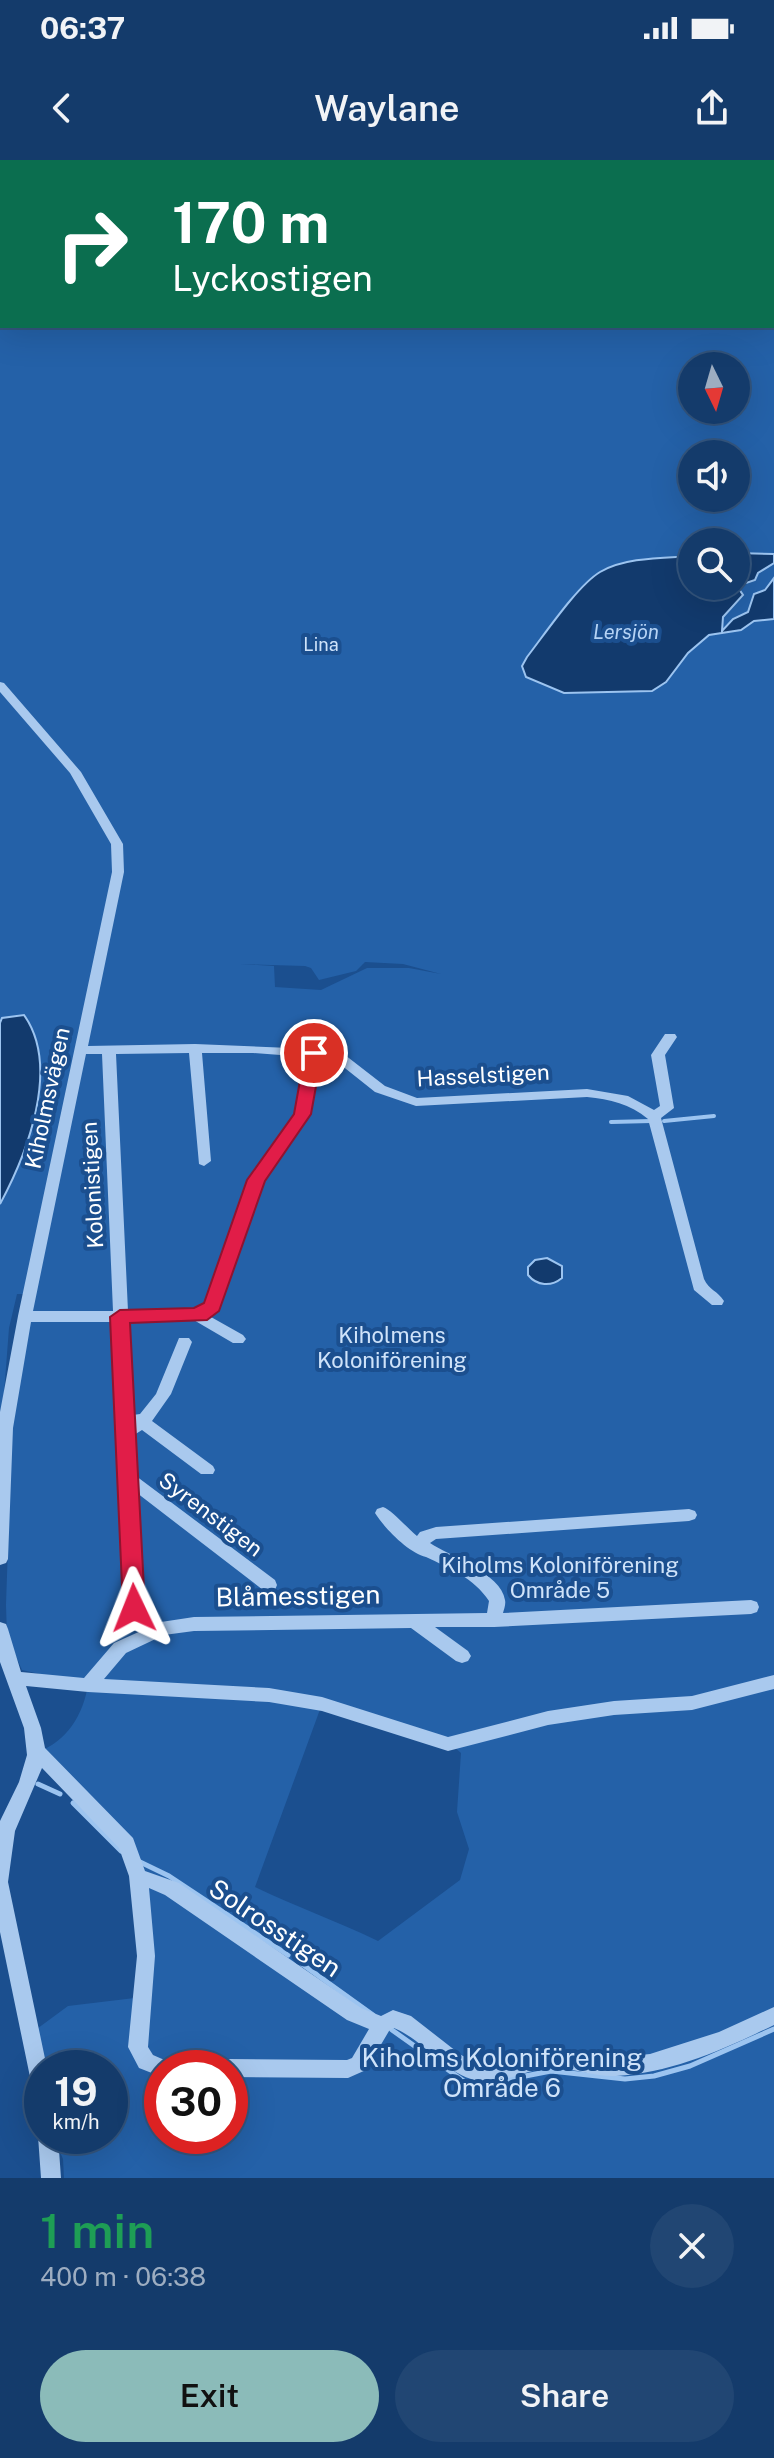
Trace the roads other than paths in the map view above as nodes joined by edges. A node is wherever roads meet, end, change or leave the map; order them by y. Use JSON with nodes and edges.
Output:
{"nodes":[{"id":1,"x":0,"y":685,"type":"edge"},
{"id":2,"x":670,"y":1037,"type":"dead end"},
{"id":3,"x":195,"y":1048,"type":"junction"},
{"id":4,"x":83,"y":1050,"type":"junction"},
{"id":5,"x":109,"y":1052,"type":"junction"},
{"id":6,"x":314,"y":1053,"type":"junction"},
{"id":7,"x":654,"y":1117,"type":"junction"},
{"id":8,"x":204,"y":1161,"type":"dead end"},
{"id":9,"x":717,"y":1301,"type":"dead end"},
{"id":10,"x":194,"y":1314,"type":"junction"},
{"id":11,"x":25,"y":1316,"type":"junction"},
{"id":12,"x":120,"y":1317,"type":"junction"},
{"id":13,"x":238,"y":1339,"type":"dead end"},
{"id":14,"x":184,"y":1342,"type":"dead end"},
{"id":15,"x":125,"y":1409,"type":"junction"},
{"id":16,"x":144,"y":1423,"type":"junction"},
{"id":17,"x":126,"y":1432,"type":"junction"},
{"id":18,"x":207,"y":1470,"type":"dead end"},
{"id":19,"x":128,"y":1478,"type":"junction"},
{"id":20,"x":383,"y":1513,"type":"dead end"},
{"id":21,"x":689,"y":1515,"type":"dead end"},
{"id":22,"x":425,"y":1551,"type":"junction"},
{"id":23,"x":0,"y":1559,"type":"edge"},
{"id":24,"x":269,"y":1585,"type":"dead end"},
{"id":25,"x":751,"y":1607,"type":"dead end"},
{"id":26,"x":134,"y":1608,"type":"dead end"},
{"id":27,"x":414,"y":1620,"type":"junction"},
{"id":28,"x":494,"y":1620,"type":"junction"},
{"id":29,"x":0,"y":1629,"type":"edge"},
{"id":30,"x":462,"y":1656,"type":"dead end"},
{"id":31,"x":7,"y":1673,"type":"edge"},
{"id":32,"x":774,"y":1682,"type":"edge"},
{"id":33,"x":88,"y":1685,"type":"junction"},
{"id":34,"x":37,"y":1752,"type":"junction"},
{"id":35,"x":4,"y":1828,"type":"edge"},
{"id":36,"x":138,"y":1876,"type":"junction"},
{"id":37,"x":0,"y":1882,"type":"edge"},
{"id":38,"x":774,"y":2016,"type":"edge"},
{"id":39,"x":382,"y":2025,"type":"junction"},
{"id":40,"x":33,"y":2050,"type":"edge"},
{"id":41,"x":144,"y":2060,"type":"edge"},
{"id":42,"x":248,"y":2068,"type":"edge"},
{"id":43,"x":49,"y":2154,"type":"edge"},
{"id":44,"x":51,"y":2178,"type":"edge"}],
"edges":[{"from":1,"to":4,"type":"street","name":"Kiholmsvägen"},
{"from":2,"to":7,"type":"street"},
{"from":3,"to":5,"type":"street","name":"Hasselstigen"},
{"from":3,"to":6,"type":"street","name":"Hasselstigen"},
{"from":3,"to":8,"type":"street"},
{"from":4,"to":5,"type":"street","name":"Hasselstigen"},
{"from":4,"to":11,"type":"street","name":"Kiholmsvägen"},
{"from":5,"to":12,"type":"street","name":"Kolonistigen"},
{"from":6,"to":7,"type":"street","name":"Hasselstigen"},
{"from":6,"to":10,"type":"street"},
{"from":7,"to":9,"type":"street"},
{"from":10,"to":12,"type":"street"},
{"from":10,"to":13,"type":"street"},
{"from":11,"to":12,"type":"street"},
{"from":11,"to":23,"type":"street","name":"Kiholmsvägen"},
{"from":12,"to":15,"type":"street","name":"Syrenstigen"},
{"from":14,"to":16,"type":"street"},
{"from":15,"to":16,"type":"street","name":"Syrenstigen"},
{"from":15,"to":17,"type":"street","name":"Syrenstigen"},
{"from":16,"to":17,"type":"street"},
{"from":16,"to":18,"type":"street","name":"Syrenstigen"},
{"from":17,"to":19,"type":"street","name":"Syrenstigen"},
{"from":19,"to":24,"type":"street","name":"Syrenstigen"},
{"from":19,"to":26,"type":"street","name":"Syrenstigen"},
{"from":20,"to":22,"type":"street"},
{"from":21,"to":22,"type":"street"},
{"from":22,"to":28,"type":"street"},
{"from":25,"to":28,"type":"street","name":"Blåmesstigen"},
{"from":27,"to":28,"type":"street","name":"Blåmesstigen"},
{"from":27,"to":30,"type":"street"},
{"from":27,"to":33,"type":"street","name":"Blåmesstigen"},
{"from":29,"to":31,"type":"street"},
{"from":31,"to":33,"type":"street"},
{"from":31,"to":34,"type":"street"},
{"from":32,"to":33,"type":"street"},
{"from":34,"to":35,"type":"street"},
{"from":34,"to":36,"type":"street"},
{"from":35,"to":37,"type":"street"},
{"from":36,"to":39,"type":"street","name":"Solrosstigen"},
{"from":36,"to":41,"type":"street"},
{"from":37,"to":40,"type":"street"},
{"from":38,"to":39,"type":"street","name":"Solrosstigen"},
{"from":39,"to":42,"type":"street"},
{"from":43,"to":44,"type":"street"}]}
